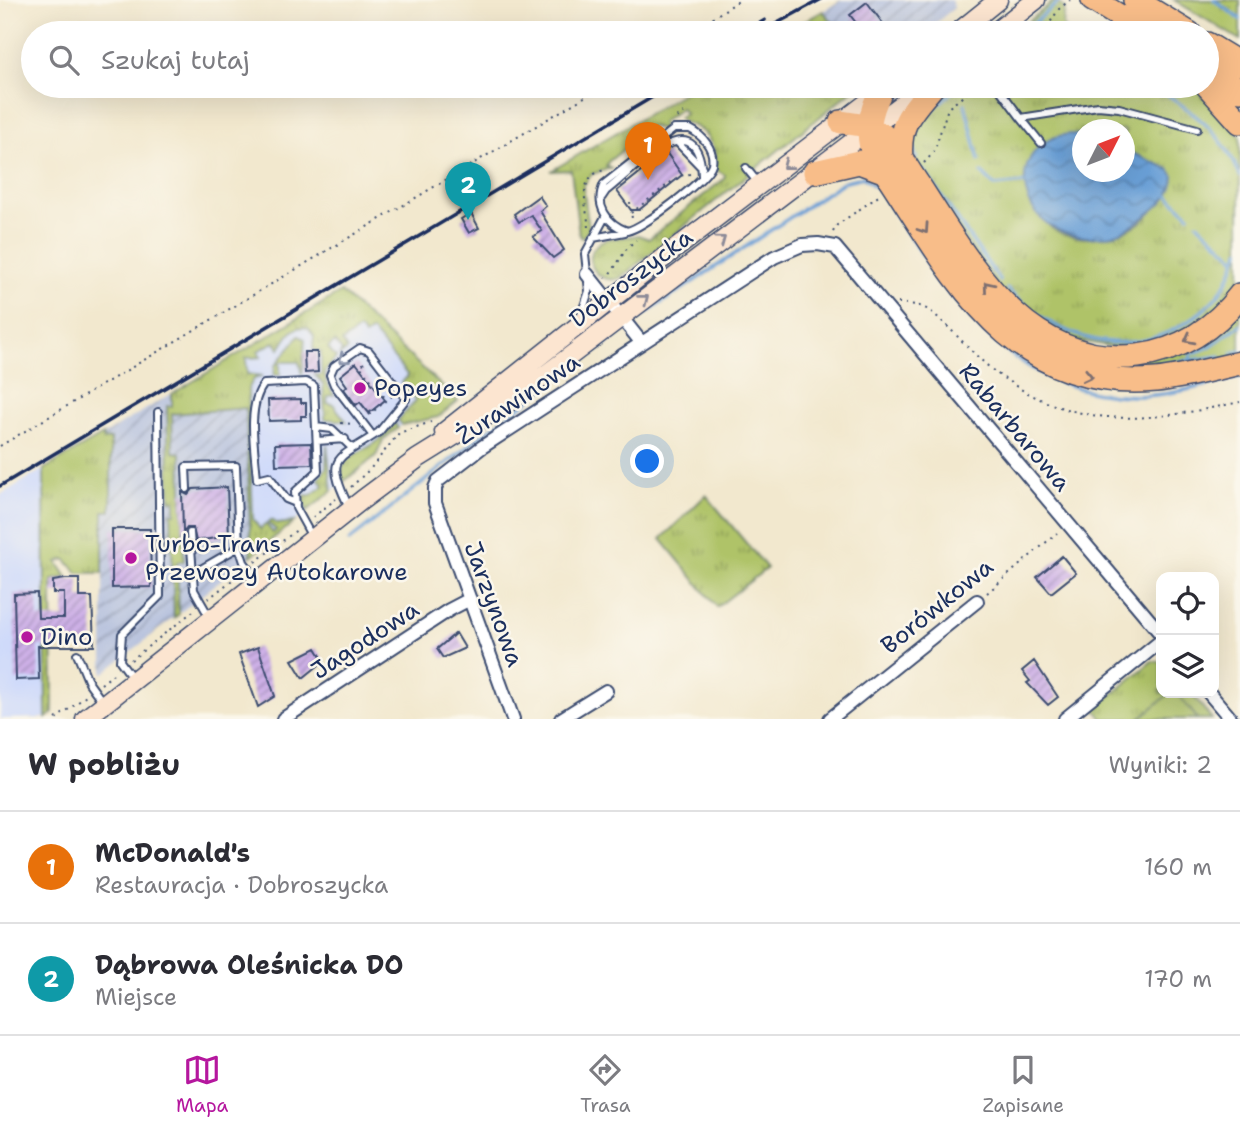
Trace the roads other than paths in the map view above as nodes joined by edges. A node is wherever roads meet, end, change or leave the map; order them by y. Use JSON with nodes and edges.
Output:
{"nodes":[{"id":1,"x":998,"y":0,"type":"edge"},
{"id":2,"x":1036,"y":0,"type":"edge"},
{"id":3,"x":1093,"y":0,"type":"edge"},
{"id":4,"x":1135,"y":0,"type":"edge"},
{"id":5,"x":972,"y":21,"type":"edge"},
{"id":6,"x":1009,"y":21,"type":"edge"},
{"id":7,"x":1127,"y":21,"type":"edge"},
{"id":8,"x":1169,"y":21,"type":"edge"},
{"id":9,"x":1219,"y":51,"type":"edge"},
{"id":10,"x":1240,"y":64,"type":"edge"},
{"id":11,"x":1219,"y":77,"type":"edge"},
{"id":12,"x":1240,"y":90,"type":"edge"},
{"id":13,"x":873,"y":98,"type":"edge"},
{"id":14,"x":879,"y":98,"type":"edge"},
{"id":15,"x":911,"y":98,"type":"edge"},
{"id":16,"x":924,"y":98,"type":"edge"},
{"id":17,"x":1006,"y":98,"type":"edge"},
{"id":18,"x":1219,"y":98,"type":"edge"},
{"id":19,"x":1021,"y":118,"type":"junction"},
{"id":20,"x":841,"y":122,"type":"junction"},
{"id":21,"x":1240,"y":122,"type":"edge"},
{"id":22,"x":870,"y":129,"type":"junction"},
{"id":23,"x":1197,"y":129,"type":"dead end"},
{"id":24,"x":1041,"y":144,"type":"dead end"},
{"id":25,"x":746,"y":168,"type":"dead end"},
{"id":26,"x":815,"y":172,"type":"junction"},
{"id":27,"x":898,"y":172,"type":"junction"},
{"id":28,"x":702,"y":173,"type":"junction"},
{"id":29,"x":761,"y":186,"type":"junction"},
{"id":30,"x":601,"y":199,"type":"junction"},
{"id":31,"x":605,"y":217,"type":"junction"},
{"id":32,"x":630,"y":231,"type":"junction"},
{"id":33,"x":593,"y":238,"type":"junction"},
{"id":34,"x":835,"y":242,"type":"joint"},
{"id":35,"x":587,"y":274,"type":"junction"},
{"id":36,"x":1240,"y":295,"type":"edge"},
{"id":37,"x":609,"y":302,"type":"junction"},
{"id":38,"x":621,"y":316,"type":"junction"},
{"id":39,"x":641,"y":342,"type":"junction"},
{"id":40,"x":1240,"y":363,"type":"edge"},
{"id":41,"x":480,"y":404,"type":"junction"},
{"id":42,"x":158,"y":411,"type":"dead end"},
{"id":43,"x":316,"y":427,"type":"junction"},
{"id":44,"x":373,"y":436,"type":"junction"},
{"id":45,"x":345,"y":439,"type":"junction"},
{"id":46,"x":317,"y":440,"type":"junction"},
{"id":47,"x":351,"y":447,"type":"junction"},
{"id":48,"x":417,"y":459,"type":"junction"},
{"id":49,"x":187,"y":489,"type":"dead end"},
{"id":50,"x":296,"y":503,"type":"junction"},
{"id":51,"x":435,"y":503,"type":"joint"},
{"id":52,"x":350,"y":509,"type":"junction"},
{"id":53,"x":190,"y":533,"type":"dead end"},
{"id":54,"x":313,"y":539,"type":"junction"},
{"id":55,"x":239,"y":547,"type":"junction"},
{"id":56,"x":192,"y":574,"type":"junction"},
{"id":57,"x":260,"y":581,"type":"junction"},
{"id":58,"x":470,"y":599,"type":"junction"},
{"id":59,"x":977,"y":601,"type":"road end"},
{"id":60,"x":212,"y":619,"type":"junction"},
{"id":61,"x":1156,"y":628,"type":"edge"},
{"id":62,"x":1156,"y":645,"type":"edge"},
{"id":63,"x":76,"y":654,"type":"dead end"},
{"id":64,"x":134,"y":680,"type":"junction"},
{"id":65,"x":606,"y":691,"type":"dead end"},
{"id":66,"x":1213,"y":698,"type":"edge"},
{"id":67,"x":104,"y":704,"type":"junction"},
{"id":68,"x":85,"y":719,"type":"edge"},
{"id":69,"x":284,"y":719,"type":"edge"},
{"id":70,"x":513,"y":719,"type":"edge"},
{"id":71,"x":561,"y":719,"type":"edge"},
{"id":72,"x":830,"y":719,"type":"edge"},
{"id":73,"x":1065,"y":719,"type":"edge"},
{"id":74,"x":1231,"y":719,"type":"edge"}],
"edges":[{"from":1,"to":5,"type":"main road"},
{"from":2,"to":6,"type":"main road"},
{"from":3,"to":7,"type":"highway"},
{"from":4,"to":8,"type":"highway"},
{"from":9,"to":10,"type":"highway"},
{"from":11,"to":12,"type":"highway"},
{"from":13,"to":20,"type":"main road","name":"Dobroszycka"},
{"from":14,"to":22,"type":"highway"},
{"from":15,"to":22,"type":"main road","name":"Dobroszycka"},
{"from":16,"to":27,"type":"highway"},
{"from":17,"to":19,"type":"lane"},
{"from":18,"to":21,"type":"highway"},
{"from":19,"to":23,"type":"lane"},
{"from":19,"to":24,"type":"lane"},
{"from":20,"to":22,"type":"highway"},
{"from":20,"to":29,"type":"main road","name":"Dobroszycka","one_way":true},
{"from":22,"to":26,"type":"main road","name":"Dobroszycka"},
{"from":22,"to":27,"type":"highway"},
{"from":25,"to":29,"type":"lane"},
{"from":26,"to":27,"type":"highway"},
{"from":38,"to":26,"type":"main road","name":"Dobroszycka","one_way":true},
{"from":36,"to":27,"type":"highway","one_way":true},
{"from":27,"to":40,"type":"highway","one_way":true},
{"from":28,"to":30,"type":"lane"},
{"from":28,"to":30,"type":"lane"},
{"from":28,"to":32,"type":"lane"},
{"from":29,"to":37,"type":"main road","name":"Dobroszycka"},
{"from":30,"to":31,"type":"lane"},
{"from":31,"to":32,"type":"lane"},
{"from":31,"to":33,"type":"lane"},
{"from":32,"to":33,"type":"lane","name":"Dobroszycka"},
{"from":33,"to":35,"type":"lane","name":"Dobroszycka"},
{"from":34,"to":39,"type":"street","name":"Żurawinowa"},
{"from":34,"to":61,"type":"street","name":"Rabarbarowa"},
{"from":35,"to":37,"type":"street","name":"Dobroszycka"},
{"from":35,"to":41,"type":"lane","name":"Dobroszycka"},
{"from":37,"to":38,"type":"street"},
{"from":37,"to":41,"type":"main road","name":"Dobroszycka"},
{"from":38,"to":39,"type":"street"},
{"from":38,"to":48,"type":"main road","name":"Dobroszycka"},
{"from":39,"to":51,"type":"street","name":"Żurawinowa"},
{"from":41,"to":48,"type":"main road","name":"Dobroszycka"},
{"from":42,"to":64,"type":"lane"},
{"from":43,"to":45,"type":"lane"},
{"from":43,"to":46,"type":"lane"},
{"from":43,"to":50,"type":"lane"},
{"from":44,"to":44,"type":"lane","one_way":true},
{"from":44,"to":47,"type":"lane"},
{"from":45,"to":46,"type":"lane"},
{"from":45,"to":47,"type":"lane"},
{"from":46,"to":50,"type":"lane"},
{"from":47,"to":52,"type":"lane"},
{"from":48,"to":52,"type":"main road","name":"Dobroszycka"},
{"from":49,"to":55,"type":"lane"},
{"from":50,"to":54,"type":"lane"},
{"from":51,"to":58,"type":"street","name":"Jarzynowa"},
{"from":52,"to":54,"type":"main road","name":"Dobroszycka"},
{"from":53,"to":56,"type":"lane"},
{"from":54,"to":57,"type":"main road","name":"Dobroszycka"},
{"from":55,"to":56,"type":"lane"},
{"from":55,"to":57,"type":"lane"},
{"from":56,"to":60,"type":"lane"},
{"from":57,"to":60,"type":"main road","name":"Dobroszycka"},
{"from":58,"to":69,"type":"street","name":"Jagodowa"},
{"from":58,"to":70,"type":"street","name":"Jarzynowa"},
{"from":59,"to":72,"type":"street","name":"Borówkowa"},
{"from":60,"to":64,"type":"main road","name":"Dobroszycka"},
{"from":62,"to":73,"type":"street"},
{"from":63,"to":67,"type":"lane"},
{"from":64,"to":67,"type":"main road","name":"Dobroszycka"},
{"from":65,"to":71,"type":"street"},
{"from":66,"to":74,"type":"street"},
{"from":67,"to":68,"type":"main road","name":"Dobroszycka"}]}
